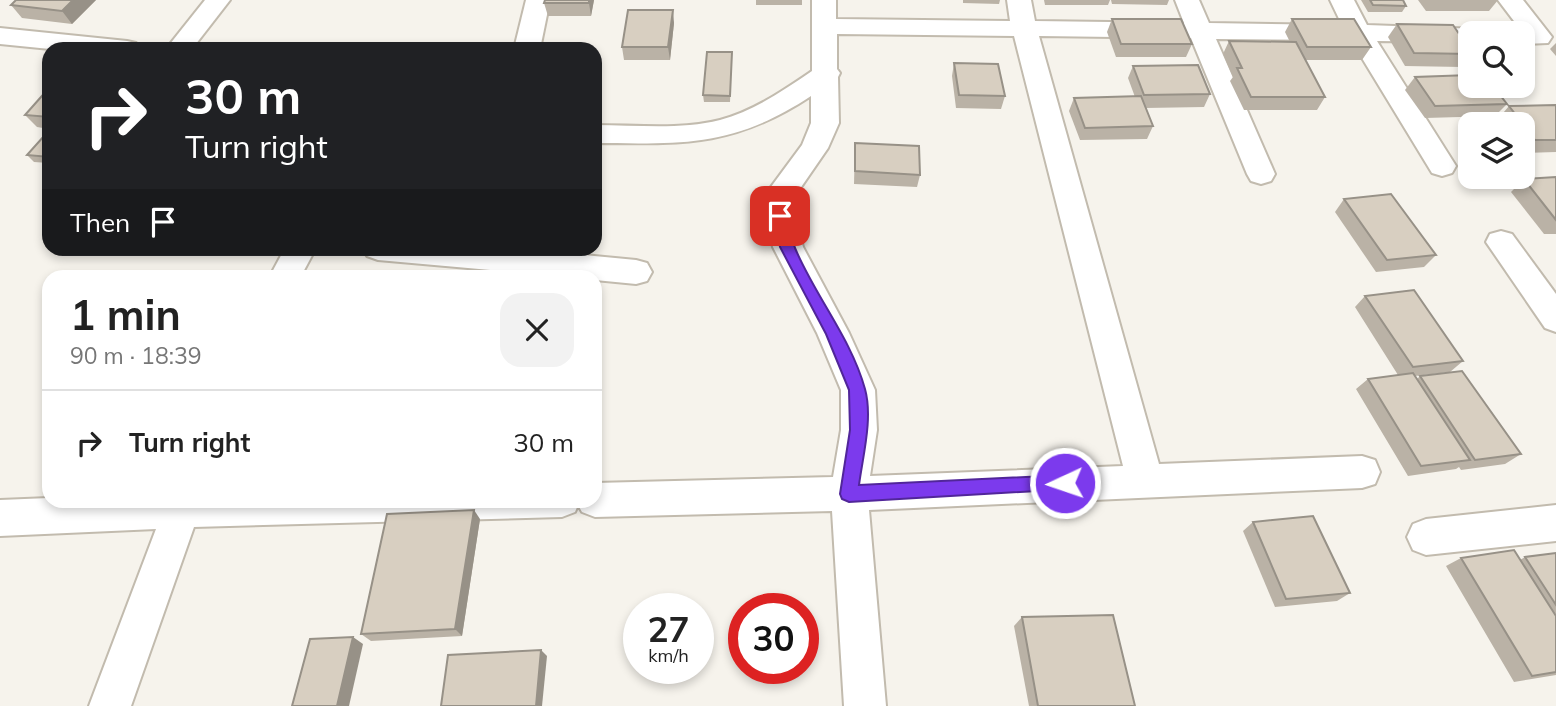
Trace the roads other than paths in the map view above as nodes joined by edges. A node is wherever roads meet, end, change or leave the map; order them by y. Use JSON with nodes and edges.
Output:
{"nodes":[{"id":1,"x":218,"y":0,"type":"edge"},
{"id":2,"x":538,"y":0,"type":"edge"},
{"id":3,"x":1187,"y":0,"type":"edge"},
{"id":4,"x":1342,"y":0,"type":"edge"},
{"id":5,"x":1510,"y":0,"type":"edge"},
{"id":6,"x":824,"y":13,"type":"edge"},
{"id":7,"x":1021,"y":14,"type":"edge"},
{"id":8,"x":1200,"y":29,"type":"junction"},
{"id":9,"x":1358,"y":31,"type":"junction"},
{"id":10,"x":1458,"y":34,"type":"edge"},
{"id":11,"x":0,"y":36,"type":"edge"},
{"id":12,"x":1539,"y":36,"type":"edge"},
{"id":13,"x":59,"y":42,"type":"edge"},
{"id":14,"x":185,"y":42,"type":"edge"},
{"id":15,"x":529,"y":42,"type":"edge"},
{"id":16,"x":827,"y":73,"type":"junction"},
{"id":17,"x":602,"y":134,"type":"edge"},
{"id":18,"x":1442,"y":166,"type":"dead end"},
{"id":19,"x":1261,"y":173,"type":"dead end"},
{"id":20,"x":1500,"y":242,"type":"dead end"},
{"id":21,"x":464,"y":256,"type":"edge"},
{"id":22,"x":636,"y":272,"type":"dead end"},
{"id":23,"x":1556,"y":319,"type":"edge"},
{"id":24,"x":1362,"y":472,"type":"dead end"},
{"id":25,"x":1145,"y":479,"type":"junction"},
{"id":26,"x":849,"y":494,"type":"junction"},
{"id":27,"x":602,"y":500,"type":"edge"},
{"id":28,"x":141,"y":508,"type":"edge"},
{"id":29,"x":182,"y":508,"type":"edge"},
{"id":30,"x":0,"y":518,"type":"edge"},
{"id":31,"x":1556,"y":523,"type":"edge"},
{"id":32,"x":1426,"y":537,"type":"dead end"},
{"id":33,"x":110,"y":706,"type":"edge"},
{"id":34,"x":864,"y":706,"type":"edge"}],
"edges":[{"from":1,"to":14,"type":"street"},
{"from":2,"to":15,"type":"street"},
{"from":3,"to":8,"type":"street"},
{"from":4,"to":9,"type":"street"},
{"from":5,"to":12,"type":"street"},
{"from":6,"to":7,"type":"street"},
{"from":6,"to":16,"type":"street"},
{"from":7,"to":8,"type":"street"},
{"from":7,"to":25,"type":"street"},
{"from":8,"to":9,"type":"street"},
{"from":8,"to":19,"type":"street"},
{"from":9,"to":10,"type":"street"},
{"from":9,"to":18,"type":"street"},
{"from":11,"to":13,"type":"street"},
{"from":16,"to":17,"type":"street"},
{"from":16,"to":26,"type":"street"},
{"from":20,"to":23,"type":"street"},
{"from":21,"to":22,"type":"street"},
{"from":24,"to":25,"type":"street"},
{"from":25,"to":26,"type":"street"},
{"from":26,"to":27,"type":"street"},
{"from":26,"to":34,"type":"street"},
{"from":28,"to":30,"type":"street"},
{"from":29,"to":33,"type":"street"},
{"from":31,"to":32,"type":"street"}]}
